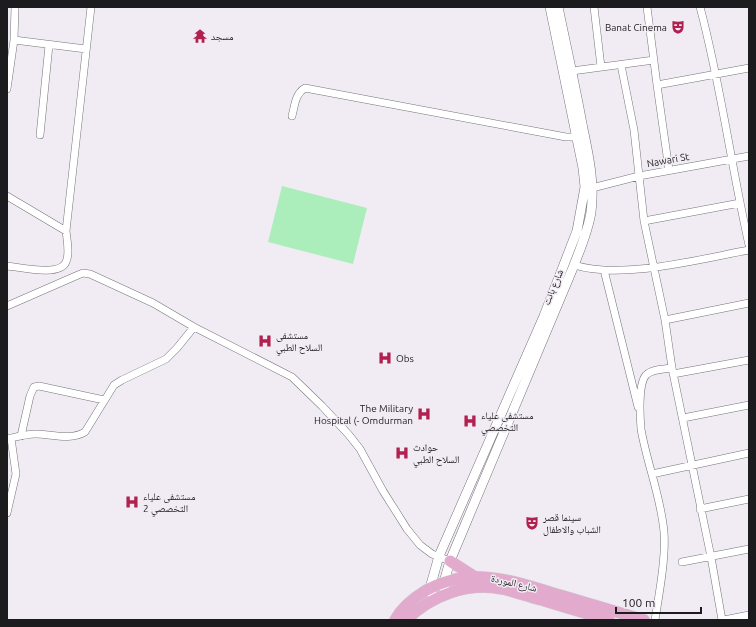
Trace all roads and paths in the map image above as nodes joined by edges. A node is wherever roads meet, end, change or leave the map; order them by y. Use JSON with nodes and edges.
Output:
{"nodes":[{"id":1,"x":15,"y":7,"type":"edge"},
{"id":2,"x":91,"y":7,"type":"edge"},
{"id":3,"x":550,"y":7,"type":"edge"},
{"id":4,"x":558,"y":7,"type":"edge"},
{"id":5,"x":594,"y":7,"type":"edge"},
{"id":6,"x":648,"y":7,"type":"edge"},
{"id":7,"x":700,"y":7,"type":"edge"},
{"id":8,"x":14,"y":40,"type":"junction"},
{"id":9,"x":49,"y":45,"type":"junction"},
{"id":10,"x":86,"y":49,"type":"junction"},
{"id":11,"x":654,"y":60,"type":"junction"},
{"id":12,"x":621,"y":65,"type":"junction"},
{"id":13,"x":601,"y":67,"type":"junction"},
{"id":14,"x":749,"y":68,"type":"edge"},
{"id":15,"x":572,"y":71,"type":"junction"},
{"id":16,"x":716,"y":74,"type":"junction"},
{"id":17,"x":657,"y":85,"type":"junction"},
{"id":18,"x":7,"y":89,"type":"edge"},
{"id":19,"x":292,"y":116,"type":"dead end"},
{"id":20,"x":40,"y":135,"type":"dead end"},
{"id":21,"x":581,"y":137,"type":"junction"},
{"id":22,"x":749,"y":156,"type":"edge"},
{"id":23,"x":732,"y":160,"type":"junction"},
{"id":24,"x":669,"y":170,"type":"junction"},
{"id":25,"x":639,"y":176,"type":"junction"},
{"id":26,"x":592,"y":188,"type":"junction"},
{"id":27,"x":7,"y":196,"type":"edge"},
{"id":28,"x":7,"y":202,"type":"edge"},
{"id":29,"x":18,"y":202,"type":"junction"},
{"id":30,"x":740,"y":204,"type":"junction"},
{"id":31,"x":644,"y":221,"type":"junction"},
{"id":32,"x":66,"y":232,"type":"junction"},
{"id":33,"x":749,"y":245,"type":"edge"},
{"id":34,"x":749,"y":250,"type":"edge"},
{"id":35,"x":574,"y":265,"type":"junction"},
{"id":36,"x":7,"y":266,"type":"edge"},
{"id":37,"x":653,"y":268,"type":"junction"},
{"id":38,"x":604,"y":270,"type":"junction"},
{"id":39,"x":749,"y":303,"type":"edge"},
{"id":40,"x":7,"y":306,"type":"edge"},
{"id":41,"x":665,"y":320,"type":"junction"},
{"id":42,"x":194,"y":327,"type":"junction"},
{"id":43,"x":749,"y":360,"type":"edge"},
{"id":44,"x":673,"y":371,"type":"junction"},
{"id":45,"x":104,"y":400,"type":"junction"},
{"id":46,"x":749,"y":405,"type":"edge"},
{"id":47,"x":640,"y":418,"type":"junction"},
{"id":48,"x":683,"y":418,"type":"junction"},
{"id":49,"x":21,"y":436,"type":"junction"},
{"id":50,"x":9,"y":439,"type":"edge"},
{"id":51,"x":749,"y":453,"type":"edge"},
{"id":52,"x":692,"y":465,"type":"junction"},
{"id":53,"x":652,"y":474,"type":"junction"},
{"id":54,"x":749,"y":499,"type":"edge"},
{"id":55,"x":700,"y":509,"type":"junction"},
{"id":56,"x":7,"y":513,"type":"edge"},
{"id":57,"x":749,"y":549,"type":"edge"},
{"id":58,"x":439,"y":556,"type":"junction"},
{"id":59,"x":711,"y":557,"type":"junction"},
{"id":60,"x":450,"y":562,"type":"junction"},
{"id":61,"x":682,"y":562,"type":"dead end"},
{"id":62,"x":475,"y":577,"type":"junction"},
{"id":63,"x":444,"y":582,"type":"junction"},
{"id":64,"x":430,"y":588,"type":"junction"},
{"id":65,"x":445,"y":594,"type":"junction"},
{"id":66,"x":434,"y":599,"type":"junction"},
{"id":67,"x":749,"y":615,"type":"edge"},
{"id":68,"x":395,"y":620,"type":"edge"},
{"id":69,"x":406,"y":620,"type":"edge"},
{"id":70,"x":609,"y":620,"type":"edge"},
{"id":71,"x":644,"y":620,"type":"edge"},
{"id":72,"x":655,"y":620,"type":"edge"},
{"id":73,"x":725,"y":620,"type":"edge"}],
"edges":[{"from":1,"to":8,"type":"street"},
{"from":2,"to":10,"type":"street"},
{"from":3,"to":21,"type":"main road","name":"شارع بانت"},
{"from":4,"to":15,"type":"main road","name":"شارع بانت"},
{"from":5,"to":13,"type":"street"},
{"from":6,"to":11,"type":"street"},
{"from":7,"to":16,"type":"street"},
{"from":8,"to":9,"type":"street"},
{"from":8,"to":18,"type":"street"},
{"from":9,"to":10,"type":"street"},
{"from":9,"to":20,"type":"street"},
{"from":10,"to":32,"type":"street"},
{"from":11,"to":12,"type":"street"},
{"from":11,"to":17,"type":"street"},
{"from":12,"to":13,"type":"street"},
{"from":12,"to":25,"type":"street"},
{"from":13,"to":15,"type":"street"},
{"from":14,"to":16,"type":"street"},
{"from":15,"to":21,"type":"main road","name":"شارع بانت"},
{"from":16,"to":17,"type":"street"},
{"from":16,"to":23,"type":"street"},
{"from":17,"to":24,"type":"street"},
{"from":19,"to":21,"type":"street"},
{"from":21,"to":26,"type":"main road","name":"شارع بانت"},
{"from":21,"to":58,"type":"main road","name":"شارع بانت"},
{"from":22,"to":23,"type":"street","name":"Nawari St"},
{"from":23,"to":24,"type":"street","name":"Nawari St"},
{"from":23,"to":30,"type":"street"},
{"from":24,"to":25,"type":"street","name":"Nawari St"},
{"from":25,"to":26,"type":"street","name":"Nawari St"},
{"from":25,"to":31,"type":"street"},
{"from":26,"to":35,"type":"main road","name":"شارع بانت"},
{"from":27,"to":29,"type":"street"},
{"from":28,"to":29,"type":"street"},
{"from":29,"to":32,"type":"street"},
{"from":30,"to":31,"type":"street"},
{"from":30,"to":33,"type":"street"},
{"from":31,"to":37,"type":"street"},
{"from":32,"to":36,"type":"street"},
{"from":34,"to":37,"type":"street"},
{"from":35,"to":38,"type":"street"},
{"from":35,"to":60,"type":"main road","name":"شارع بانت"},
{"from":37,"to":38,"type":"street"},
{"from":37,"to":41,"type":"street"},
{"from":38,"to":47,"type":"street"},
{"from":39,"to":41,"type":"street"},
{"from":40,"to":42,"type":"street"},
{"from":41,"to":44,"type":"street"},
{"from":42,"to":45,"type":"street"},
{"from":42,"to":58,"type":"street"},
{"from":43,"to":44,"type":"street"},
{"from":44,"to":47,"type":"street"},
{"from":44,"to":48,"type":"street"},
{"from":45,"to":49,"type":"street"},
{"from":45,"to":49,"type":"street"},
{"from":46,"to":48,"type":"street"},
{"from":47,"to":53,"type":"street"},
{"from":48,"to":52,"type":"street"},
{"from":49,"to":50,"type":"street"},
{"from":50,"to":56,"type":"street"},
{"from":51,"to":52,"type":"street"},
{"from":52,"to":53,"type":"street"},
{"from":52,"to":55,"type":"street"},
{"from":53,"to":72,"type":"street"},
{"from":54,"to":55,"type":"street"},
{"from":55,"to":59,"type":"street"},
{"from":57,"to":59,"type":"street"},
{"from":58,"to":60,"type":"street"},
{"from":58,"to":64,"type":"main road","name":"شارع بانت"},
{"from":59,"to":61,"type":"street"},
{"from":59,"to":73,"type":"street"},
{"from":60,"to":62,"type":"main road"},
{"from":60,"to":63,"type":"main road","name":"شارع بانت"},
{"from":62,"to":63,"type":"main road","name":"شارع الموردة"},
{"from":62,"to":71,"type":"main road","name":"شارع الموردة"},
{"from":63,"to":64,"type":"main road","name":"شارع الموردة"},
{"from":63,"to":65,"type":"main road"},
{"from":64,"to":66,"type":"main road"},
{"from":64,"to":68,"type":"main road","name":"شارع الموردة"},
{"from":65,"to":66,"type":"main road","name":"شارع الموردة"},
{"from":65,"to":70,"type":"main road","name":"شارع الموردة"},
{"from":66,"to":69,"type":"main road","name":"شارع الموردة"},
{"from":67,"to":73,"type":"street"}]}
